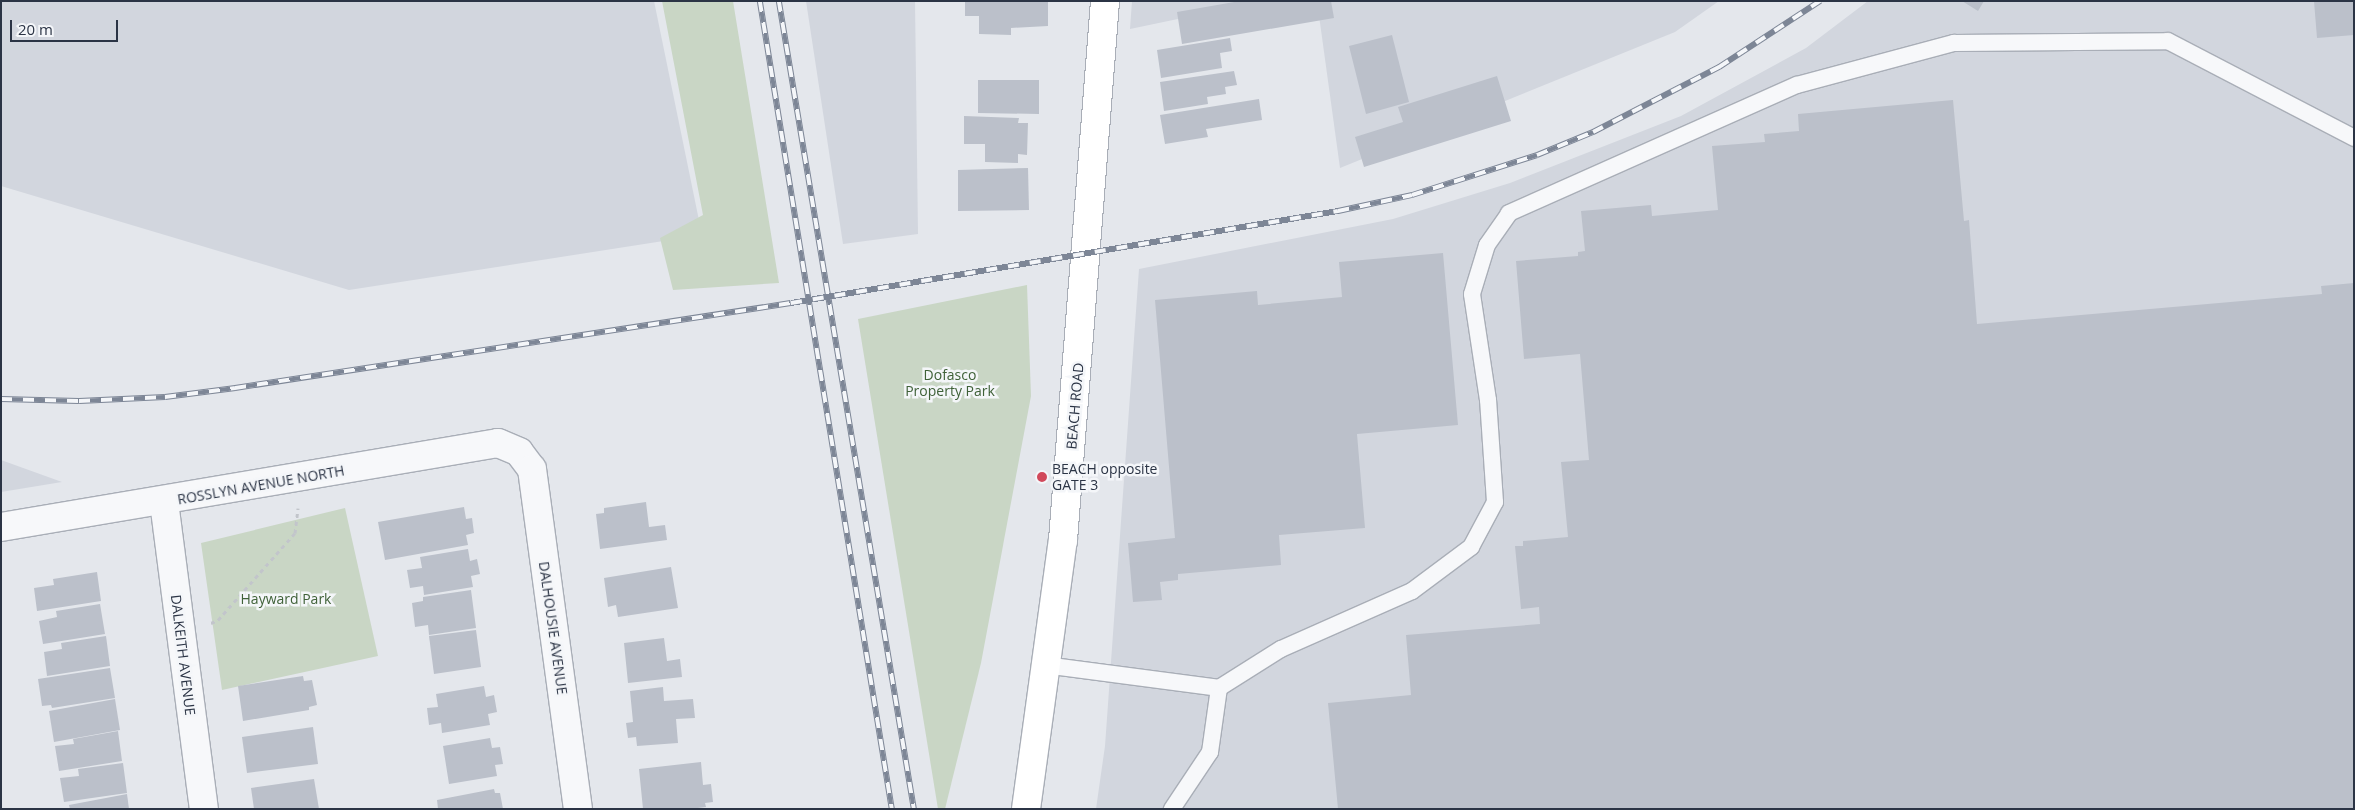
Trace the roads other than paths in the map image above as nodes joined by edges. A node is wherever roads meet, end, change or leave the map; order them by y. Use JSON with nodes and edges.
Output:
{"nodes":[{"id":1,"x":1105,"y":1,"type":"edge"},
{"id":2,"x":2354,"y":138,"type":"edge"},
{"id":3,"x":518,"y":452,"type":"joint"},
{"id":4,"x":164,"y":502,"type":"junction"},
{"id":5,"x":1,"y":527,"type":"edge"},
{"id":6,"x":1045,"y":665,"type":"junction"},
{"id":7,"x":1218,"y":688,"type":"junction"},
{"id":8,"x":204,"y":809,"type":"edge"},
{"id":9,"x":578,"y":809,"type":"edge"},
{"id":10,"x":1026,"y":809,"type":"edge"},
{"id":11,"x":1172,"y":809,"type":"edge"}],
"edges":[{"from":1,"to":6,"type":"street","name":"BEACH ROAD"},
{"from":2,"to":7,"type":"lane"},
{"from":3,"to":4,"type":"street","name":"ROSSLYN AVENUE NORTH"},
{"from":3,"to":9,"type":"street","name":"DALHOUSIE AVENUE"},
{"from":4,"to":5,"type":"street","name":"ROSSLYN AVENUE NORTH"},
{"from":4,"to":8,"type":"street","name":"DALKEITH AVENUE"},
{"from":6,"to":7,"type":"lane"},
{"from":6,"to":10,"type":"street","name":"BEACH ROAD"},
{"from":7,"to":11,"type":"lane"}]}
